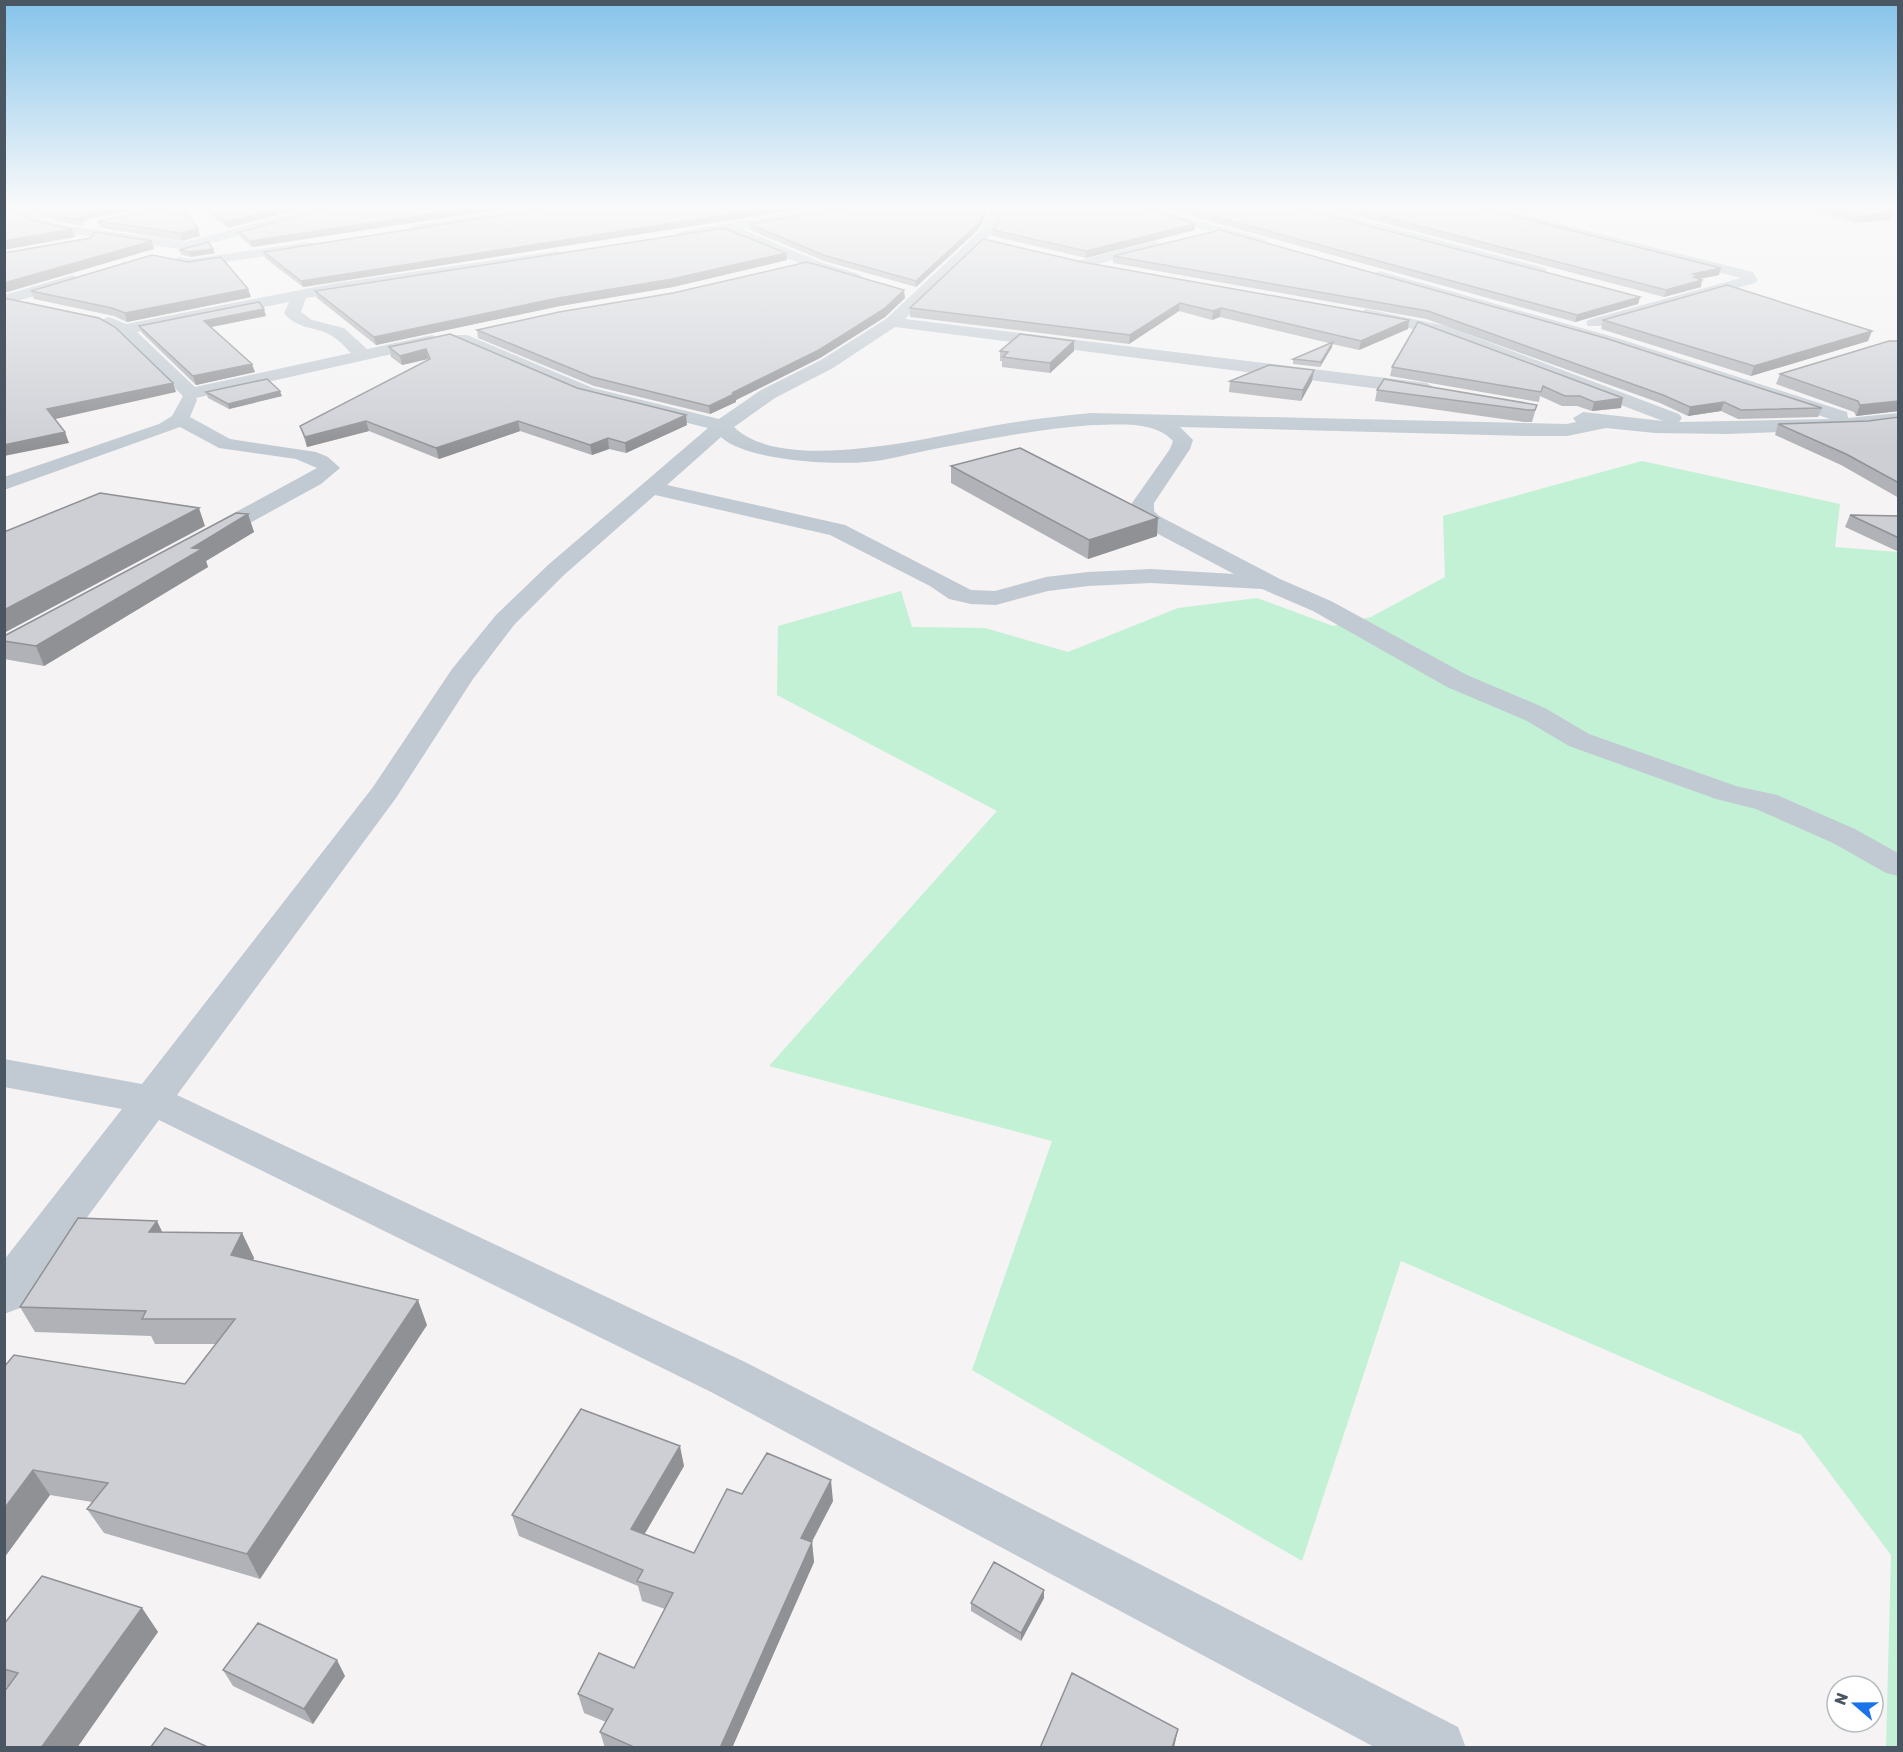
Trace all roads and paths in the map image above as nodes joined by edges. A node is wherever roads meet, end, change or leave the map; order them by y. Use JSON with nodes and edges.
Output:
{"nodes":[{"id":1,"x":50,"y":287,"type":"edge"},
{"id":2,"x":346,"y":287,"type":"edge"},
{"id":3,"x":923,"y":287,"type":"edge"},
{"id":4,"x":1421,"y":287,"type":"edge"},
{"id":5,"x":1721,"y":287,"type":"edge"},
{"id":6,"x":299,"y":295,"type":"junction"},
{"id":7,"x":1638,"y":297,"type":"edge"},
{"id":8,"x":6,"y":300,"type":"edge"},
{"id":9,"x":1661,"y":303,"type":"junction"},
{"id":10,"x":41,"y":307,"type":"edge"},
{"id":11,"x":1346,"y":311,"type":"edge"},
{"id":12,"x":892,"y":322,"type":"junction"},
{"id":13,"x":148,"y":323,"type":"junction"},
{"id":14,"x":486,"y":329,"type":"edge"},
{"id":15,"x":1575,"y":329,"type":"junction"},
{"id":16,"x":125,"y":330,"type":"junction"},
{"id":17,"x":454,"y":336,"type":"junction"},
{"id":18,"x":364,"y":355,"type":"junction"},
{"id":19,"x":1773,"y":377,"type":"edge"},
{"id":20,"x":1751,"y":384,"type":"junction"},
{"id":21,"x":1446,"y":392,"type":"edge"},
{"id":22,"x":191,"y":393,"type":"junction"},
{"id":23,"x":1548,"y":411,"type":"dead end"},
{"id":24,"x":180,"y":419,"type":"junction"},
{"id":25,"x":1899,"y":419,"type":"edge"},
{"id":26,"x":1149,"y":420,"type":"junction"},
{"id":27,"x":1605,"y":422,"type":"junction"},
{"id":28,"x":1864,"y":424,"type":"junction"},
{"id":29,"x":722,"y":426,"type":"junction"},
{"id":30,"x":1701,"y":429,"type":"junction"},
{"id":31,"x":1899,"y":439,"type":"edge"},
{"id":32,"x":4,"y":484,"type":"edge"},
{"id":33,"x":651,"y":488,"type":"junction"},
{"id":34,"x":190,"y":547,"type":"edge"},
{"id":35,"x":1270,"y":584,"type":"junction"},
{"id":36,"x":1899,"y":866,"type":"edge"},
{"id":37,"x":4,"y":1073,"type":"edge"},
{"id":38,"x":152,"y":1100,"type":"junction"},
{"id":39,"x":4,"y":1295,"type":"edge"},
{"id":40,"x":1437,"y":1748,"type":"edge"}],
"edges":[{"from":1,"to":8,"type":"street"},
{"from":2,"to":6,"type":"street"},
{"from":3,"to":12,"type":"street"},
{"from":4,"to":15,"type":"street"},
{"from":5,"to":9,"type":"street"},
{"from":6,"to":13,"type":"street"},
{"from":6,"to":18,"type":"street"},
{"from":7,"to":9,"type":"street"},
{"from":8,"to":10,"type":"street"},
{"from":9,"to":15,"type":"street"},
{"from":11,"to":30,"type":"street"},
{"from":12,"to":21,"type":"street"},
{"from":12,"to":29,"type":"street"},
{"from":13,"to":16,"type":"street"},
{"from":13,"to":16,"type":"street"},
{"from":14,"to":17,"type":"street"},
{"from":15,"to":20,"type":"street"},
{"from":16,"to":22,"type":"street"},
{"from":17,"to":18,"type":"street"},
{"from":17,"to":29,"type":"street"},
{"from":18,"to":22,"type":"street"},
{"from":19,"to":20,"type":"street"},
{"from":20,"to":28,"type":"street"},
{"from":22,"to":24,"type":"street"},
{"from":23,"to":27,"type":"street"},
{"from":24,"to":32,"type":"street"},
{"from":24,"to":34,"type":"street"},
{"from":25,"to":28,"type":"street"},
{"from":26,"to":27,"type":"street"},
{"from":26,"to":29,"type":"street"},
{"from":26,"to":35,"type":"street"},
{"from":27,"to":30,"type":"street"},
{"from":28,"to":30,"type":"street"},
{"from":28,"to":31,"type":"street"},
{"from":29,"to":33,"type":"street"},
{"from":33,"to":35,"type":"street"},
{"from":33,"to":38,"type":"street"},
{"from":35,"to":36,"type":"street"},
{"from":37,"to":38,"type":"street"},
{"from":38,"to":39,"type":"street"},
{"from":38,"to":40,"type":"street"}]}
